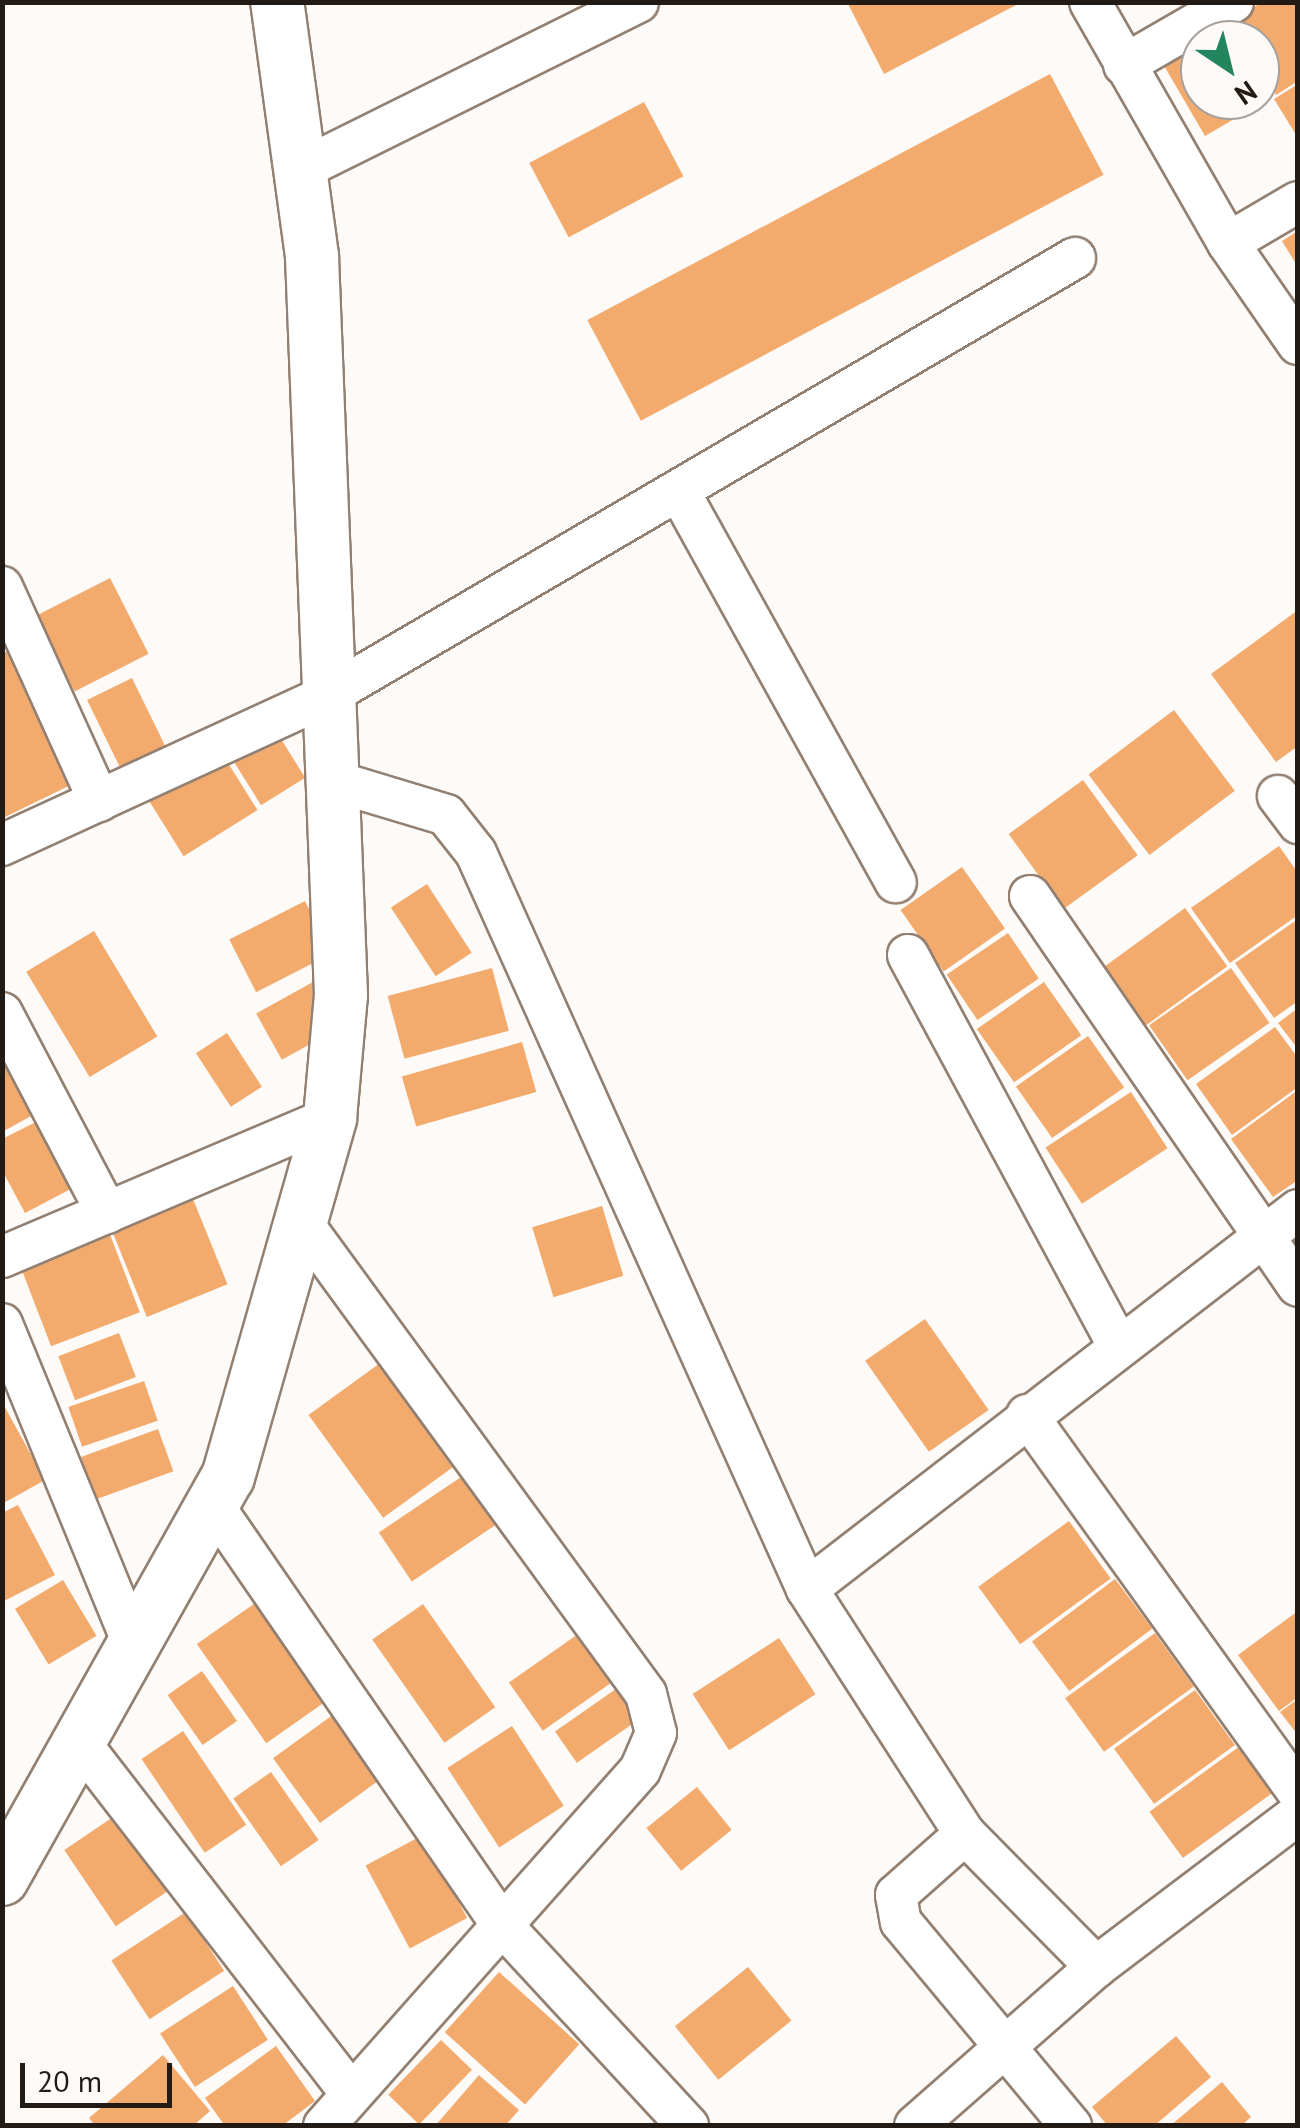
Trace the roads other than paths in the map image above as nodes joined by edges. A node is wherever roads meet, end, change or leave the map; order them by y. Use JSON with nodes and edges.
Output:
{"nodes":[{"id":1,"x":276,"y":2,"type":"edge"},
{"id":2,"x":638,"y":2,"type":"edge"},
{"id":3,"x":1090,"y":2,"type":"edge"},
{"id":4,"x":1234,"y":2,"type":"edge"},
{"id":5,"x":1124,"y":65,"type":"junction"},
{"id":6,"x":302,"y":169,"type":"junction"},
{"id":7,"x":1298,"y":202,"type":"edge"},
{"id":8,"x":1228,"y":243,"type":"junction"},
{"id":9,"x":1076,"y":258,"type":"dead end"},
{"id":10,"x":1298,"y":344,"type":"edge"},
{"id":11,"x":680,"y":494,"type":"junction"},
{"id":12,"x":2,"y":588,"type":"edge"},
{"id":13,"x":332,"y":693,"type":"junction"},
{"id":14,"x":337,"y":782,"type":"junction"},
{"id":15,"x":98,"y":801,"type":"junction"},
{"id":16,"x":2,"y":845,"type":"edge"},
{"id":17,"x":896,"y":882,"type":"dead end"},
{"id":18,"x":1030,"y":896,"type":"dead end"},
{"id":19,"x":908,"y":955,"type":"dead end"},
{"id":20,"x":2,"y":1014,"type":"edge"},
{"id":21,"x":330,"y":1118,"type":"junction"},
{"id":22,"x":1298,"y":1210,"type":"edge"},
{"id":23,"x":107,"y":1213,"type":"junction"},
{"id":24,"x":303,"y":1224,"type":"junction"},
{"id":25,"x":1260,"y":1236,"type":"junction"},
{"id":26,"x":2,"y":1258,"type":"edge"},
{"id":27,"x":1298,"y":1286,"type":"edge"},
{"id":28,"x":2,"y":1324,"type":"edge"},
{"id":29,"x":1118,"y":1345,"type":"junction"},
{"id":30,"x":1027,"y":1415,"type":"junction"},
{"id":31,"x":213,"y":1505,"type":"junction"},
{"id":32,"x":808,"y":1589,"type":"junction"},
{"id":33,"x":135,"y":1648,"type":"junction"},
{"id":34,"x":82,"y":1744,"type":"junction"},
{"id":35,"x":1298,"y":1792,"type":"edge"},
{"id":36,"x":1298,"y":1814,"type":"edge"},
{"id":37,"x":965,"y":1834,"type":"junction"},
{"id":38,"x":2,"y":1879,"type":"edge"},
{"id":39,"x":502,"y":1924,"type":"junction"},
{"id":40,"x":1096,"y":1968,"type":"junction"},
{"id":41,"x":1002,"y":2050,"type":"junction"},
{"id":42,"x":352,"y":2093,"type":"junction"},
{"id":43,"x":324,"y":2126,"type":"edge"},
{"id":44,"x":688,"y":2126,"type":"edge"},
{"id":45,"x":915,"y":2126,"type":"edge"},
{"id":46,"x":1071,"y":2126,"type":"edge"}],
"edges":[{"from":1,"to":6,"type":"street"},
{"from":2,"to":6,"type":"street"},
{"from":3,"to":5,"type":"street"},
{"from":4,"to":5,"type":"street"},
{"from":5,"to":8,"type":"street"},
{"from":6,"to":13,"type":"street"},
{"from":7,"to":8,"type":"street"},
{"from":8,"to":10,"type":"street"},
{"from":9,"to":11,"type":"street"},
{"from":11,"to":13,"type":"street"},
{"from":11,"to":17,"type":"street"},
{"from":12,"to":15,"type":"street"},
{"from":13,"to":14,"type":"street"},
{"from":13,"to":15,"type":"street"},
{"from":14,"to":21,"type":"street"},
{"from":14,"to":32,"type":"street"},
{"from":15,"to":16,"type":"street"},
{"from":18,"to":25,"type":"street"},
{"from":19,"to":29,"type":"street"},
{"from":20,"to":23,"type":"street"},
{"from":21,"to":23,"type":"street"},
{"from":21,"to":24,"type":"street"},
{"from":22,"to":25,"type":"street"},
{"from":23,"to":26,"type":"street"},
{"from":24,"to":31,"type":"street"},
{"from":24,"to":39,"type":"street"},
{"from":25,"to":27,"type":"street"},
{"from":25,"to":29,"type":"street"},
{"from":28,"to":33,"type":"street"},
{"from":29,"to":30,"type":"street"},
{"from":30,"to":32,"type":"street"},
{"from":30,"to":35,"type":"street"},
{"from":31,"to":33,"type":"street"},
{"from":31,"to":39,"type":"street"},
{"from":32,"to":37,"type":"street"},
{"from":33,"to":34,"type":"street"},
{"from":34,"to":38,"type":"street"},
{"from":34,"to":42,"type":"street"},
{"from":36,"to":40,"type":"street"},
{"from":37,"to":40,"type":"street"},
{"from":37,"to":41,"type":"street"},
{"from":39,"to":42,"type":"street"},
{"from":39,"to":44,"type":"street"},
{"from":40,"to":41,"type":"street"},
{"from":41,"to":45,"type":"street"},
{"from":41,"to":46,"type":"street"},
{"from":42,"to":43,"type":"street"}]}
